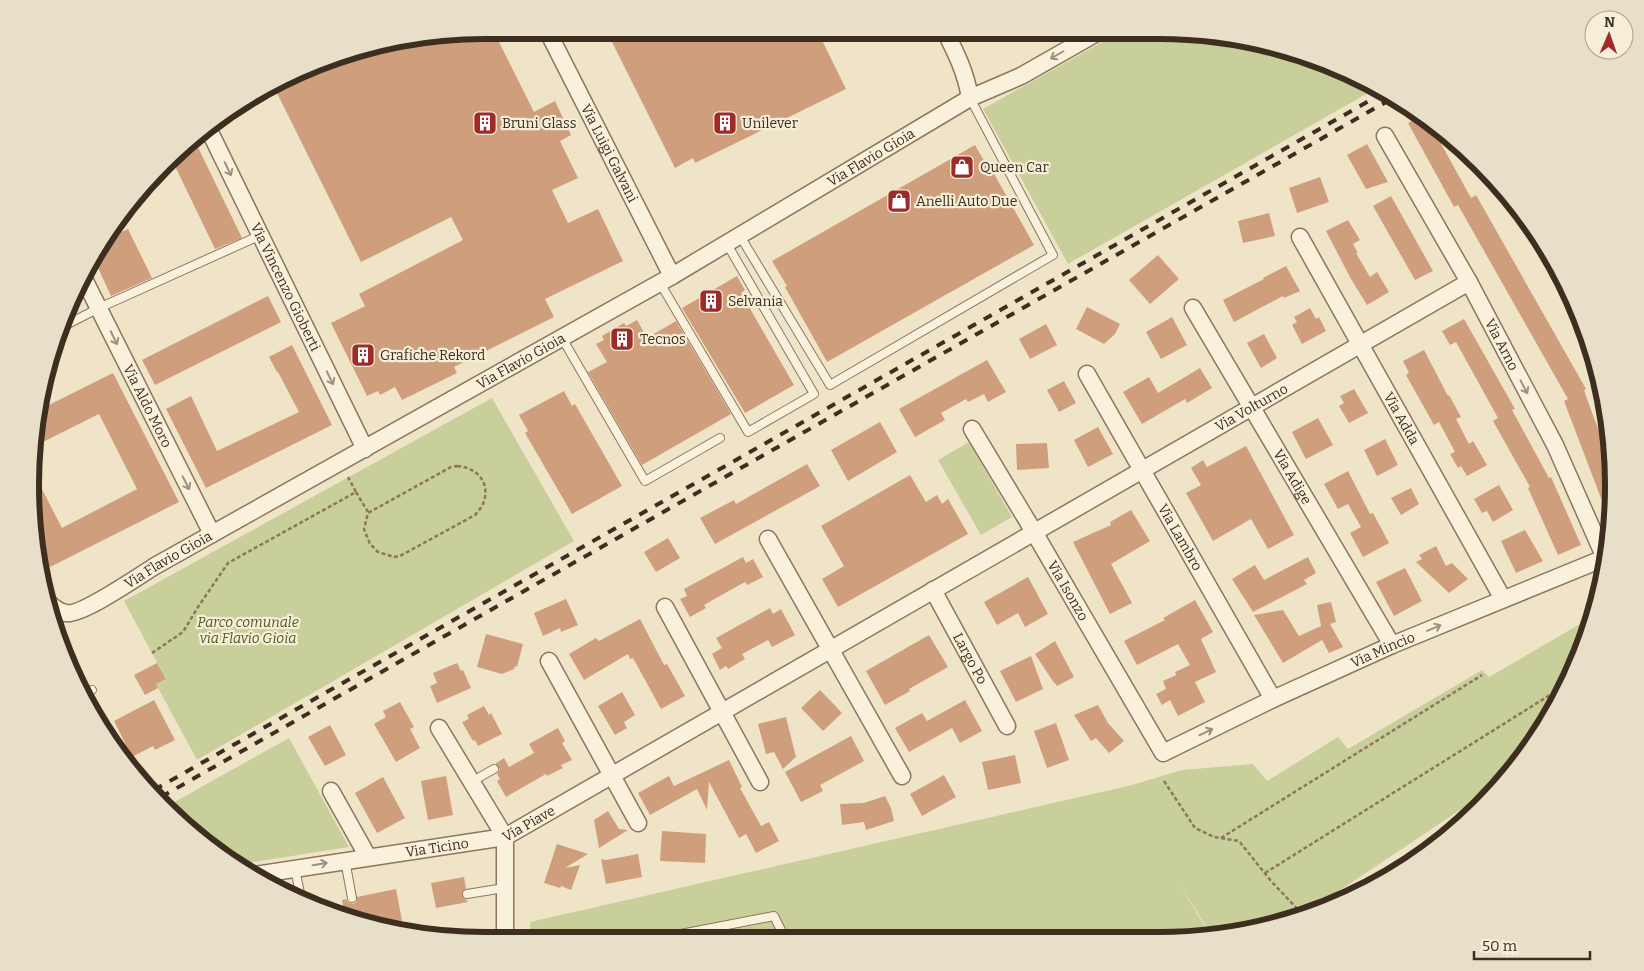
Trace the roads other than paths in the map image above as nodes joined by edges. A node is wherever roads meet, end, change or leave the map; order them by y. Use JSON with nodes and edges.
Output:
{"nodes":[{"id":1,"x":551,"y":39,"type":"edge"},
{"id":2,"x":949,"y":39,"type":"edge"},
{"id":3,"x":1086,"y":39,"type":"edge"},
{"id":4,"x":970,"y":98,"type":"junction"},
{"id":5,"x":211,"y":134,"type":"edge"},
{"id":6,"x":1385,"y":136,"type":"dead end"},
{"id":7,"x":261,"y":235,"type":"junction"},
{"id":8,"x":1300,"y":237,"type":"dead end"},
{"id":9,"x":734,"y":240,"type":"junction"},
{"id":10,"x":666,"y":279,"type":"junction"},
{"id":11,"x":1469,"y":282,"type":"junction"},
{"id":12,"x":87,"y":285,"type":"edge"},
{"id":13,"x":99,"y":308,"type":"junction"},
{"id":14,"x":1194,"y":308,"type":"dead end"},
{"id":15,"x":70,"y":323,"type":"edge"},
{"id":16,"x":562,"y":338,"type":"junction"},
{"id":17,"x":1360,"y":344,"type":"junction"},
{"id":18,"x":1087,"y":374,"type":"dead end"},
{"id":19,"x":1252,"y":407,"type":"junction"},
{"id":20,"x":972,"y":428,"type":"dead end"},
{"id":21,"x":720,"y":438,"type":"dead end"},
{"id":22,"x":365,"y":449,"type":"junction"},
{"id":23,"x":1142,"y":470,"type":"junction"},
{"id":24,"x":1034,"y":532,"type":"junction"},
{"id":25,"x":212,"y":534,"type":"junction"},
{"id":26,"x":768,"y":539,"type":"dead end"},
{"id":27,"x":1601,"y":546,"type":"edge"},
{"id":28,"x":1599,"y":561,"type":"edge"},
{"id":29,"x":933,"y":590,"type":"junction"},
{"id":30,"x":1503,"y":599,"type":"junction"},
{"id":31,"x":665,"y":606,"type":"dead end"},
{"id":32,"x":56,"y":609,"type":"edge"},
{"id":33,"x":1392,"y":645,"type":"junction"},
{"id":34,"x":831,"y":649,"type":"junction"},
{"id":35,"x":549,"y":661,"type":"dead end"},
{"id":36,"x":1273,"y":699,"type":"junction"},
{"id":37,"x":722,"y":711,"type":"junction"},
{"id":38,"x":1007,"y":726,"type":"dead end"},
{"id":39,"x":439,"y":728,"type":"dead end"},
{"id":40,"x":1163,"y":753,"type":"joint"},
{"id":41,"x":494,"y":769,"type":"dead end"},
{"id":42,"x":611,"y":776,"type":"junction"},
{"id":43,"x":902,"y":776,"type":"dead end"},
{"id":44,"x":471,"y":782,"type":"junction"},
{"id":45,"x":760,"y":782,"type":"dead end"},
{"id":46,"x":331,"y":791,"type":"dead end"},
{"id":47,"x":638,"y":823,"type":"dead end"},
{"id":48,"x":505,"y":837,"type":"junction"},
{"id":49,"x":368,"y":856,"type":"junction"},
{"id":50,"x":345,"y":860,"type":"junction"},
{"id":51,"x":295,"y":868,"type":"junction"},
{"id":52,"x":264,"y":873,"type":"edge"},
{"id":53,"x":504,"y":888,"type":"junction"},
{"id":54,"x":300,"y":891,"type":"edge"},
{"id":55,"x":467,"y":894,"type":"dead end"},
{"id":56,"x":352,"y":898,"type":"dead end"},
{"id":57,"x":505,"y":932,"type":"edge"},
{"id":58,"x":691,"y":932,"type":"edge"},
{"id":59,"x":782,"y":932,"type":"edge"}],
"edges":[{"from":1,"to":10,"type":"street","name":"Via Luigi Galvani"},
{"from":2,"to":4,"type":"street"},
{"from":3,"to":4,"type":"street","name":"Via Flavio Gioia","one_way":true},
{"from":4,"to":9,"type":"street","name":"Via Flavio Gioia"},
{"from":4,"to":9,"type":"lane"},
{"from":5,"to":7,"type":"street","name":"Via Vincenzo Gioberti","one_way":true},
{"from":6,"to":11,"type":"street","name":"Via Arno"},
{"from":7,"to":13,"type":"lane"},
{"from":7,"to":22,"type":"street","name":"Via Vincenzo Gioberti","one_way":true},
{"from":8,"to":17,"type":"street","name":"Via Adda"},
{"from":9,"to":10,"type":"street","name":"Via Flavio Gioia"},
{"from":9,"to":10,"type":"lane"},
{"from":10,"to":16,"type":"street","name":"Via Flavio Gioia"},
{"from":11,"to":17,"type":"street","name":"Via Volturno"},
{"from":11,"to":27,"type":"street","name":"Via Arno","one_way":true},
{"from":12,"to":13,"type":"street","name":"Via Aldo Moro"},
{"from":13,"to":15,"type":"lane"},
{"from":13,"to":25,"type":"street","name":"Via Aldo Moro","one_way":true},
{"from":14,"to":19,"type":"street","name":"Via Adige"},
{"from":16,"to":21,"type":"lane"},
{"from":16,"to":22,"type":"street","name":"Via Flavio Gioia"},
{"from":17,"to":19,"type":"street","name":"Via Volturno"},
{"from":17,"to":30,"type":"street","name":"Via Adda"},
{"from":18,"to":23,"type":"street","name":"Via Lambro"},
{"from":19,"to":23,"type":"street","name":"Via Volturno"},
{"from":19,"to":33,"type":"street","name":"Via Adige"},
{"from":20,"to":24,"type":"street","name":"Via Isonzo"},
{"from":22,"to":25,"type":"street","name":"Via Flavio Gioia"},
{"from":23,"to":24,"type":"street","name":"Via Volturno"},
{"from":23,"to":36,"type":"street","name":"Via Lambro"},
{"from":24,"to":29,"type":"street"},
{"from":24,"to":40,"type":"street","name":"Via Isonzo"},
{"from":25,"to":32,"type":"street","name":"Via Flavio Gioia"},
{"from":26,"to":34,"type":"street"},
{"from":28,"to":30,"type":"street","name":"Via Mincio"},
{"from":29,"to":34,"type":"street"},
{"from":29,"to":38,"type":"street","name":"Largo Po"},
{"from":33,"to":30,"type":"street","name":"Via Mincio","one_way":true},
{"from":31,"to":37,"type":"street"},
{"from":33,"to":36,"type":"street","name":"Via Mincio"},
{"from":34,"to":37,"type":"street","name":"Via Piave"},
{"from":34,"to":43,"type":"street"},
{"from":35,"to":42,"type":"street"},
{"from":40,"to":36,"type":"street","name":"Via Mincio","one_way":true},
{"from":37,"to":42,"type":"street","name":"Via Piave"},
{"from":37,"to":45,"type":"street"},
{"from":39,"to":44,"type":"street","name":"Via Piave"},
{"from":41,"to":44,"type":"lane"},
{"from":42,"to":47,"type":"street"},
{"from":42,"to":48,"type":"street","name":"Via Piave"},
{"from":44,"to":48,"type":"street","name":"Via Piave"},
{"from":46,"to":49,"type":"street"},
{"from":48,"to":49,"type":"street","name":"Via Ticino"},
{"from":48,"to":53,"type":"street"},
{"from":49,"to":50,"type":"street","name":"Via Ticino"},
{"from":51,"to":50,"type":"street","name":"Via Ticino","one_way":true},
{"from":50,"to":56,"type":"lane"},
{"from":51,"to":52,"type":"street","name":"Via Ticino"},
{"from":51,"to":54,"type":"lane"},
{"from":53,"to":55,"type":"lane"},
{"from":53,"to":57,"type":"street"},
{"from":58,"to":59,"type":"lane"}]}
